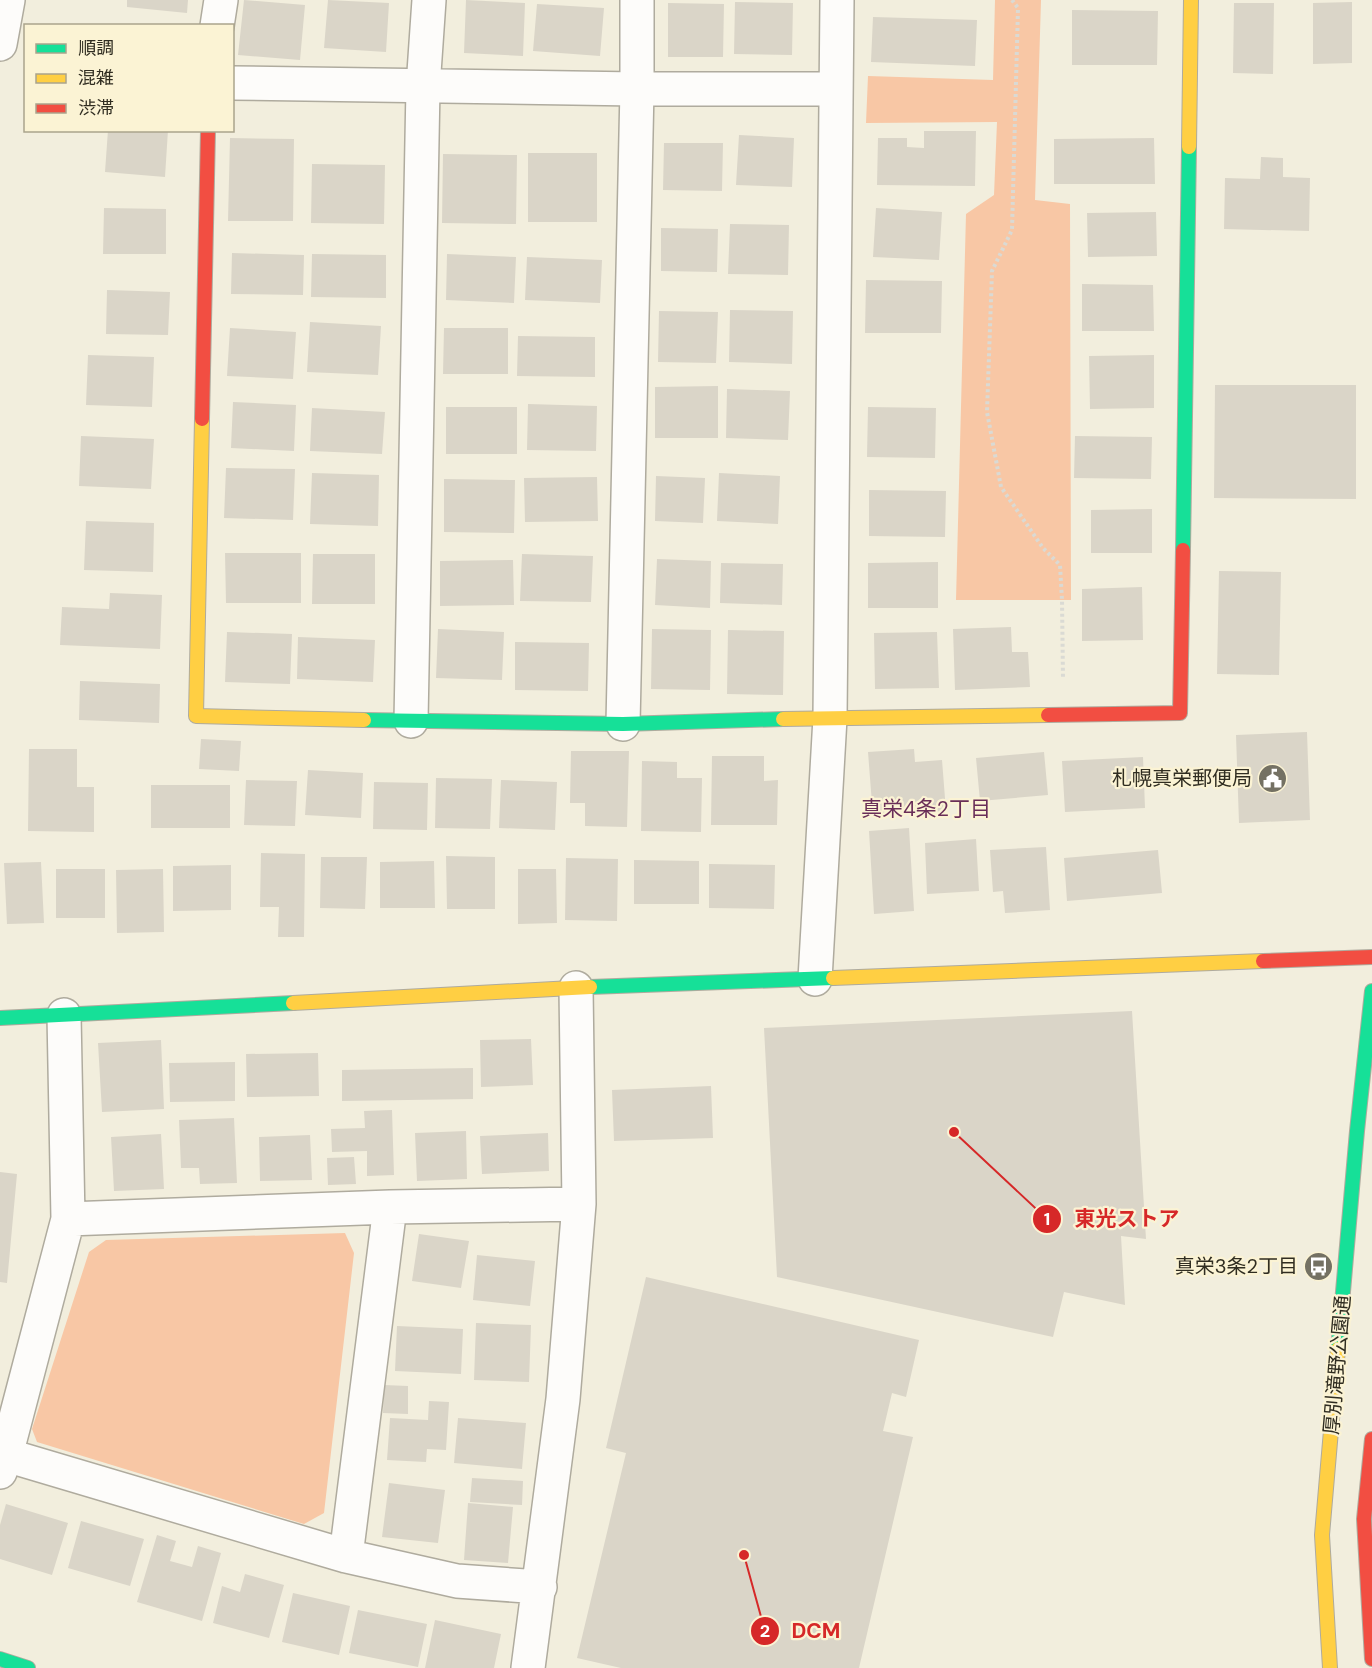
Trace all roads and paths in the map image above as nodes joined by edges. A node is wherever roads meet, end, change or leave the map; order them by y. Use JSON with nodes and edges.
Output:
{"nodes":[{"id":1,"x":8,"y":0,"type":"edge"},
{"id":2,"x":221,"y":0,"type":"edge"},
{"id":3,"x":429,"y":0,"type":"edge"},
{"id":4,"x":637,"y":0,"type":"edge"},
{"id":5,"x":837,"y":0,"type":"edge"},
{"id":6,"x":1012,"y":0,"type":"edge"},
{"id":7,"x":1191,"y":0,"type":"edge"},
{"id":8,"x":217,"y":24,"type":"edge"},
{"id":9,"x":0,"y":44,"type":"edge"},
{"id":10,"x":234,"y":83,"type":"edge"},
{"id":11,"x":423,"y":87,"type":"junction"},
{"id":12,"x":637,"y":89,"type":"junction"},
{"id":13,"x":835,"y":89,"type":"junction"},
{"id":14,"x":208,"y":132,"type":"edge"},
{"id":15,"x":1063,"y":714,"type":"junction"},
{"id":16,"x":830,"y":718,"type":"junction"},
{"id":17,"x":411,"y":721,"type":"junction"},
{"id":18,"x":623,"y":724,"type":"junction"},
{"id":19,"x":1372,"y":957,"type":"edge"},
{"id":20,"x":815,"y":979,"type":"junction"},
{"id":21,"x":576,"y":988,"type":"junction"},
{"id":22,"x":1372,"y":991,"type":"edge"},
{"id":23,"x":64,"y":1015,"type":"junction"},
{"id":24,"x":0,"y":1017,"type":"edge"},
{"id":25,"x":579,"y":1204,"type":"junction"},
{"id":26,"x":390,"y":1207,"type":"junction"},
{"id":27,"x":68,"y":1220,"type":"junction"},
{"id":28,"x":1372,"y":1439,"type":"edge"},
{"id":29,"x":3,"y":1464,"type":"edge"},
{"id":30,"x":346,"y":1556,"type":"junction"},
{"id":31,"x":540,"y":1587,"type":"junction"},
{"id":32,"x":0,"y":1659,"type":"edge"},
{"id":33,"x":1372,"y":1659,"type":"edge"},
{"id":34,"x":28,"y":1668,"type":"edge"},
{"id":35,"x":528,"y":1668,"type":"edge"},
{"id":36,"x":1330,"y":1668,"type":"edge"}],
"edges":[{"from":1,"to":9,"type":"street"},
{"from":2,"to":8,"type":"street"},
{"from":3,"to":11,"type":"street"},
{"from":4,"to":12,"type":"street"},
{"from":5,"to":13,"type":"street"},
{"from":6,"to":15,"type":"path"},
{"from":7,"to":15,"type":"street"},
{"from":10,"to":11,"type":"street"},
{"from":11,"to":12,"type":"street"},
{"from":11,"to":17,"type":"street"},
{"from":12,"to":13,"type":"street"},
{"from":12,"to":18,"type":"street"},
{"from":13,"to":16,"type":"street"},
{"from":14,"to":17,"type":"street"},
{"from":15,"to":16,"type":"street"},
{"from":16,"to":18,"type":"street"},
{"from":16,"to":20,"type":"street"},
{"from":17,"to":18,"type":"street"},
{"from":19,"to":20,"type":"street"},
{"from":20,"to":21,"type":"street"},
{"from":21,"to":23,"type":"street"},
{"from":21,"to":25,"type":"street"},
{"from":22,"to":36,"type":"street","name":"厚別滝野公園通"},
{"from":23,"to":24,"type":"street"},
{"from":23,"to":27,"type":"street"},
{"from":25,"to":26,"type":"street"},
{"from":25,"to":31,"type":"street"},
{"from":26,"to":27,"type":"street"},
{"from":26,"to":30,"type":"street"},
{"from":27,"to":29,"type":"street"},
{"from":28,"to":33,"type":"street"},
{"from":29,"to":30,"type":"street"},
{"from":30,"to":31,"type":"street"},
{"from":31,"to":35,"type":"street"},
{"from":32,"to":34,"type":"street"}]}
